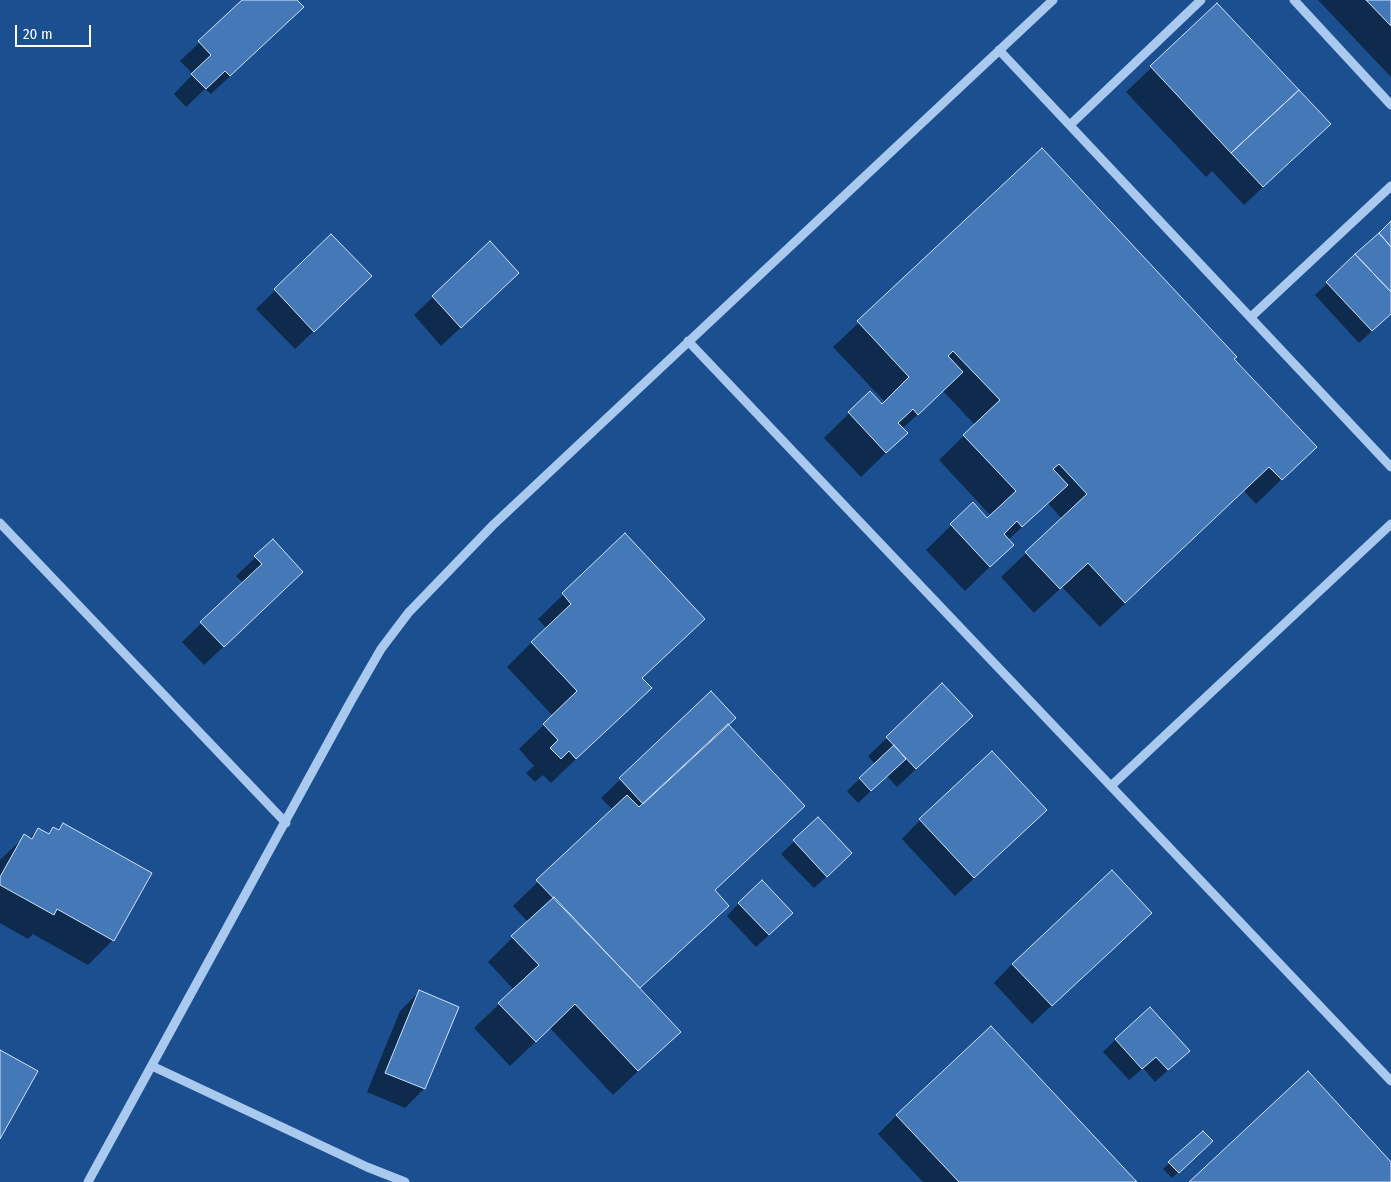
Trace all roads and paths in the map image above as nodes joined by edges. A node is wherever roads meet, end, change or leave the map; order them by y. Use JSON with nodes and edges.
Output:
{"nodes":[{"id":1,"x":1053,"y":0,"type":"edge"},
{"id":2,"x":1201,"y":0,"type":"edge"},
{"id":3,"x":1294,"y":0,"type":"edge"},
{"id":4,"x":999,"y":50,"type":"junction"},
{"id":5,"x":1391,"y":105,"type":"edge"},
{"id":6,"x":1070,"y":125,"type":"junction"},
{"id":7,"x":1391,"y":186,"type":"edge"},
{"id":8,"x":1251,"y":317,"type":"junction"},
{"id":9,"x":688,"y":341,"type":"junction"},
{"id":10,"x":1391,"y":467,"type":"edge"},
{"id":11,"x":0,"y":523,"type":"edge"},
{"id":12,"x":1391,"y":524,"type":"edge"},
{"id":13,"x":1111,"y":786,"type":"junction"},
{"id":14,"x":286,"y":823,"type":"junction"},
{"id":15,"x":152,"y":1066,"type":"junction"},
{"id":16,"x":1391,"y":1082,"type":"edge"},
{"id":17,"x":88,"y":1182,"type":"edge"},
{"id":18,"x":405,"y":1182,"type":"edge"}],
"edges":[{"from":1,"to":4,"type":"lane"},
{"from":2,"to":6,"type":"lane"},
{"from":3,"to":5,"type":"lane"},
{"from":4,"to":6,"type":"lane"},
{"from":4,"to":9,"type":"lane"},
{"from":6,"to":8,"type":"lane"},
{"from":7,"to":8,"type":"lane"},
{"from":8,"to":10,"type":"lane"},
{"from":9,"to":13,"type":"lane"},
{"from":9,"to":14,"type":"lane"},
{"from":11,"to":14,"type":"lane"},
{"from":12,"to":13,"type":"lane"},
{"from":13,"to":16,"type":"lane"},
{"from":14,"to":15,"type":"lane"},
{"from":15,"to":17,"type":"lane"},
{"from":15,"to":18,"type":"lane"}]}
